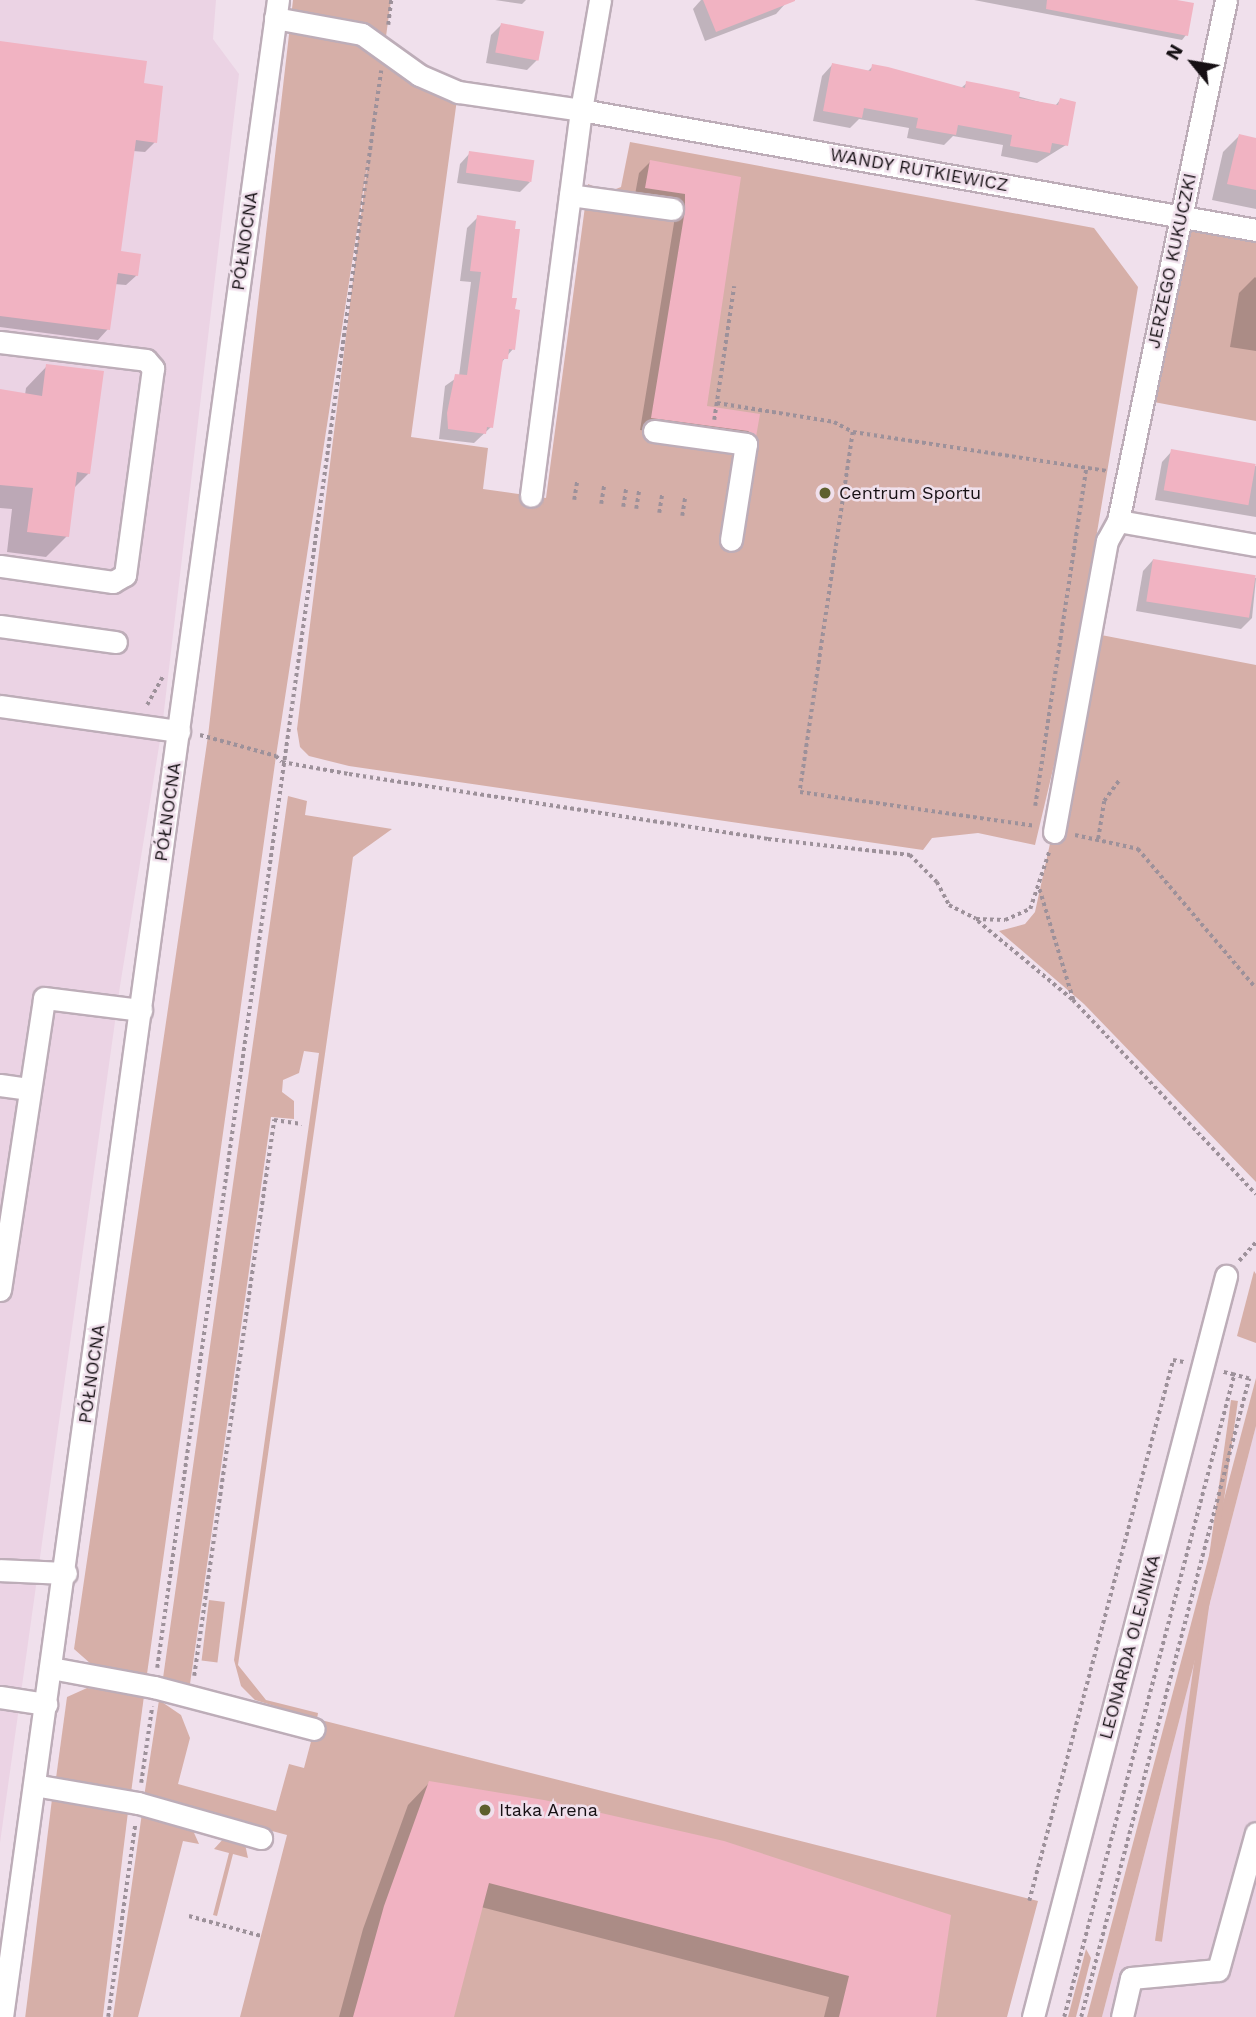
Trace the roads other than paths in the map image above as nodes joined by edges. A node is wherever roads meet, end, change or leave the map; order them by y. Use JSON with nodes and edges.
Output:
{"nodes":[{"id":1,"x":600,"y":0,"type":"edge"},
{"id":2,"x":1226,"y":0,"type":"edge"},
{"id":3,"x":277,"y":9,"type":"edge"},
{"id":4,"x":581,"y":110,"type":"junction"},
{"id":5,"x":570,"y":195,"type":"junction"},
{"id":6,"x":672,"y":209,"type":"dead end"},
{"id":7,"x":1181,"y":217,"type":"junction"},
{"id":8,"x":1256,"y":230,"type":"edge"},
{"id":9,"x":0,"y":342,"type":"edge"},
{"id":10,"x":654,"y":431,"type":"dead end"},
{"id":11,"x":531,"y":496,"type":"dead end"},
{"id":12,"x":1118,"y":521,"type":"junction"},
{"id":13,"x":731,"y":540,"type":"dead end"},
{"id":14,"x":1256,"y":545,"type":"edge"},
{"id":15,"x":0,"y":566,"type":"edge"},
{"id":16,"x":0,"y":626,"type":"edge"},
{"id":17,"x":116,"y":642,"type":"dead end"},
{"id":18,"x":0,"y":706,"type":"edge"},
{"id":19,"x":179,"y":731,"type":"junction"},
{"id":20,"x":1054,"y":832,"type":"road end"},
{"id":21,"x":141,"y":1010,"type":"junction"},
{"id":22,"x":0,"y":1085,"type":"edge"},
{"id":23,"x":30,"y":1089,"type":"junction"},
{"id":24,"x":1226,"y":1276,"type":"dead end"},
{"id":25,"x":0,"y":1290,"type":"edge"},
{"id":26,"x":0,"y":1570,"type":"edge"},
{"id":27,"x":66,"y":1573,"type":"junction"},
{"id":28,"x":51,"y":1668,"type":"junction"},
{"id":29,"x":0,"y":1697,"type":"edge"},
{"id":30,"x":46,"y":1704,"type":"junction"},
{"id":31,"x":314,"y":1729,"type":"dead end"},
{"id":32,"x":34,"y":1785,"type":"junction"},
{"id":33,"x":1256,"y":1833,"type":"edge"},
{"id":34,"x":261,"y":1838,"type":"dead end"},
{"id":35,"x":2,"y":2017,"type":"edge"},
{"id":36,"x":1033,"y":2017,"type":"edge"},
{"id":37,"x":1122,"y":2017,"type":"edge"}],
"edges":[{"from":1,"to":4,"type":"street"},
{"from":2,"to":7,"type":"street","name":"JERZEGO KUKUCZKI"},
{"from":3,"to":4,"type":"street","name":"WANDY RUTKIEWICZ"},
{"from":3,"to":19,"type":"street","name":"PÓŁNOCNA"},
{"from":4,"to":5,"type":"street"},
{"from":4,"to":7,"type":"street","name":"WANDY RUTKIEWICZ"},
{"from":5,"to":6,"type":"street"},
{"from":5,"to":11,"type":"street"},
{"from":7,"to":8,"type":"street","name":"WANDY RUTKIEWICZ"},
{"from":7,"to":12,"type":"street","name":"JERZEGO KUKUCZKI"},
{"from":9,"to":15,"type":"street"},
{"from":10,"to":13,"type":"street"},
{"from":12,"to":14,"type":"street"},
{"from":12,"to":20,"type":"street","name":"JERZEGO KUKUCZKI"},
{"from":16,"to":17,"type":"street"},
{"from":18,"to":19,"type":"street"},
{"from":19,"to":21,"type":"street","name":"PÓŁNOCNA"},
{"from":21,"to":23,"type":"street"},
{"from":21,"to":27,"type":"street","name":"PÓŁNOCNA"},
{"from":22,"to":23,"type":"street"},
{"from":23,"to":25,"type":"street"},
{"from":24,"to":36,"type":"street","name":"LEONARDA OLEJNIKA"},
{"from":26,"to":27,"type":"street"},
{"from":27,"to":28,"type":"street","name":"PÓŁNOCNA"},
{"from":28,"to":30,"type":"street","name":"PÓŁNOCNA"},
{"from":28,"to":31,"type":"street"},
{"from":29,"to":30,"type":"street"},
{"from":30,"to":32,"type":"street","name":"PÓŁNOCNA"},
{"from":32,"to":34,"type":"street"},
{"from":32,"to":35,"type":"street","name":"PÓŁNOCNA"},
{"from":33,"to":37,"type":"street"}]}
